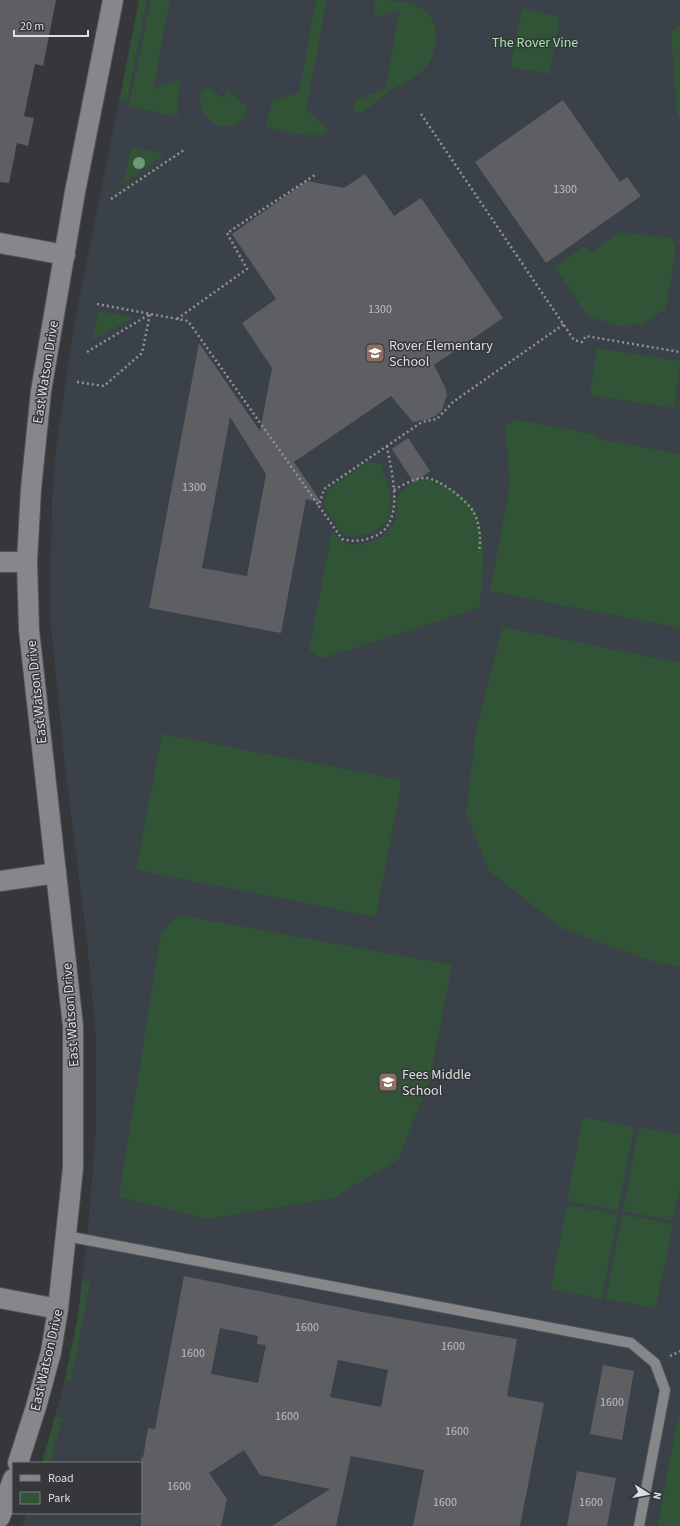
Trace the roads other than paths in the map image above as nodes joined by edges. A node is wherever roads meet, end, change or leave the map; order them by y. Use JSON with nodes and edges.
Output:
{"nodes":[{"id":1,"x":114,"y":0,"type":"edge"},
{"id":2,"x":0,"y":243,"type":"edge"},
{"id":3,"x":65,"y":256,"type":"junction"},
{"id":4,"x":0,"y":562,"type":"edge"},
{"id":5,"x":27,"y":562,"type":"junction"},
{"id":6,"x":56,"y":873,"type":"junction"},
{"id":7,"x":0,"y":881,"type":"edge"},
{"id":8,"x":66,"y":1236,"type":"junction"},
{"id":9,"x":0,"y":1298,"type":"edge"},
{"id":10,"x":58,"y":1309,"type":"junction"},
{"id":11,"x":18,"y":1462,"type":"edge"},
{"id":12,"x":12,"y":1482,"type":"edge"},
{"id":13,"x":0,"y":1517,"type":"edge"},
{"id":14,"x":639,"y":1526,"type":"edge"}],
"edges":[{"from":1,"to":3,"type":"street","name":"East Watson Drive"},
{"from":2,"to":3,"type":"street"},
{"from":3,"to":5,"type":"street","name":"East Watson Drive"},
{"from":4,"to":5,"type":"street"},
{"from":5,"to":6,"type":"street","name":"East Watson Drive"},
{"from":6,"to":7,"type":"street"},
{"from":6,"to":8,"type":"street","name":"East Watson Drive"},
{"from":8,"to":10,"type":"street","name":"East Watson Drive"},
{"from":8,"to":14,"type":"lane"},
{"from":9,"to":10,"type":"street"},
{"from":10,"to":11,"type":"street","name":"East Watson Drive"},
{"from":12,"to":13,"type":"street"}]}
